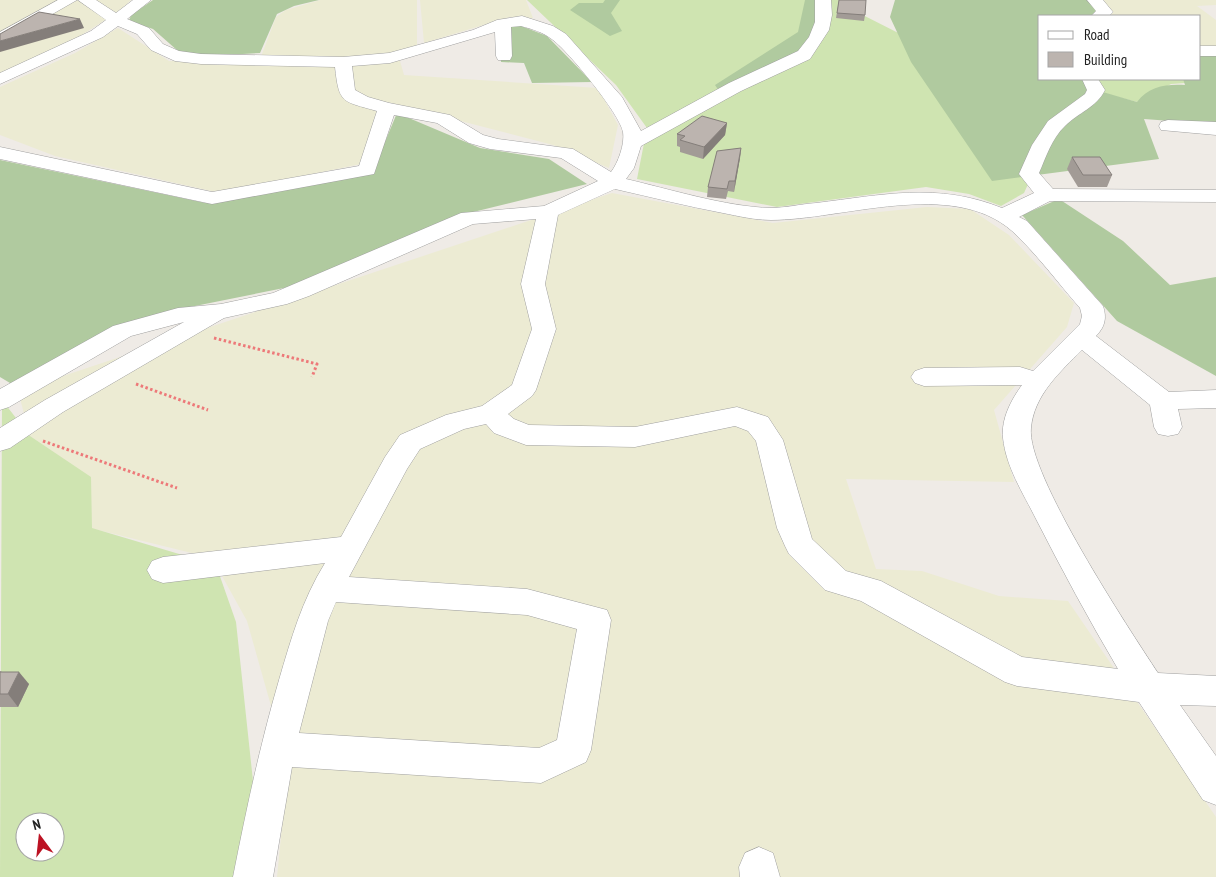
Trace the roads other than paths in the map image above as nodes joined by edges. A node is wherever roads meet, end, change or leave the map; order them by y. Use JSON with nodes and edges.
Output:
{"nodes":[{"id":1,"x":69,"y":0,"type":"edge"},
{"id":2,"x":86,"y":0,"type":"edge"},
{"id":3,"x":143,"y":0,"type":"edge"},
{"id":4,"x":823,"y":0,"type":"edge"},
{"id":5,"x":1095,"y":0,"type":"edge"},
{"id":6,"x":1100,"y":15,"type":"edge"},
{"id":7,"x":116,"y":20,"type":"junction"},
{"id":8,"x":503,"y":23,"type":"junction"},
{"id":9,"x":2,"y":37,"type":"edge"},
{"id":10,"x":1201,"y":51,"type":"edge"},
{"id":11,"x":1216,"y":51,"type":"edge"},
{"id":12,"x":55,"y":54,"type":"junction"},
{"id":13,"x":504,"y":56,"type":"dead end"},
{"id":14,"x":343,"y":62,"type":"junction"},
{"id":15,"x":0,"y":79,"type":"edge"},
{"id":16,"x":1091,"y":80,"type":"edge"},
{"id":17,"x":387,"y":108,"type":"junction"},
{"id":18,"x":1168,"y":126,"type":"dead end"},
{"id":19,"x":1216,"y":129,"type":"edge"},
{"id":20,"x":632,"y":143,"type":"junction"},
{"id":21,"x":0,"y":153,"type":"edge"},
{"id":22,"x":613,"y":182,"type":"junction"},
{"id":23,"x":1047,"y":195,"type":"junction"},
{"id":24,"x":1216,"y":196,"type":"edge"},
{"id":25,"x":548,"y":212,"type":"junction"},
{"id":26,"x":1003,"y":216,"type":"junction"},
{"id":27,"x":222,"y":311,"type":"junction"},
{"id":28,"x":1082,"y":337,"type":"junction"},
{"id":29,"x":924,"y":377,"type":"dead end"},
{"id":30,"x":1038,"y":382,"type":"junction"},
{"id":31,"x":1216,"y":399,"type":"edge"},
{"id":32,"x":0,"y":401,"type":"edge"},
{"id":33,"x":1162,"y":401,"type":"junction"},
{"id":34,"x":492,"y":414,"type":"junction"},
{"id":35,"x":1168,"y":427,"type":"dead end"},
{"id":36,"x":8,"y":436,"type":"edge"},
{"id":37,"x":350,"y":548,"type":"junction"},
{"id":38,"x":163,"y":570,"type":"dead end"},
{"id":39,"x":326,"y":588,"type":"junction"},
{"id":40,"x":1148,"y":688,"type":"junction"},
{"id":41,"x":1216,"y":691,"type":"edge"},
{"id":42,"x":277,"y":749,"type":"junction"},
{"id":43,"x":1216,"y":787,"type":"edge"},
{"id":44,"x":253,"y":877,"type":"edge"}],
"edges":[{"from":1,"to":9,"type":"street"},
{"from":2,"to":7,"type":"street"},
{"from":3,"to":7,"type":"street"},
{"from":4,"to":20,"type":"street"},
{"from":5,"to":6,"type":"street"},
{"from":7,"to":12,"type":"street"},
{"from":7,"to":14,"type":"street"},
{"from":8,"to":13,"type":"street"},
{"from":8,"to":14,"type":"street"},
{"from":8,"to":20,"type":"street"},
{"from":9,"to":12,"type":"street"},
{"from":10,"to":11,"type":"street"},
{"from":12,"to":15,"type":"street"},
{"from":14,"to":17,"type":"street"},
{"from":16,"to":23,"type":"street"},
{"from":17,"to":21,"type":"street"},
{"from":17,"to":22,"type":"street"},
{"from":18,"to":19,"type":"street"},
{"from":20,"to":22,"type":"street"},
{"from":22,"to":25,"type":"street"},
{"from":22,"to":26,"type":"street"},
{"from":23,"to":24,"type":"street"},
{"from":23,"to":26,"type":"street"},
{"from":25,"to":27,"type":"street"},
{"from":25,"to":34,"type":"street"},
{"from":26,"to":28,"type":"street"},
{"from":27,"to":32,"type":"street"},
{"from":27,"to":36,"type":"street"},
{"from":28,"to":30,"type":"street"},
{"from":28,"to":33,"type":"street"},
{"from":29,"to":30,"type":"street"},
{"from":30,"to":40,"type":"street"},
{"from":31,"to":33,"type":"street"},
{"from":33,"to":35,"type":"street"},
{"from":34,"to":37,"type":"street"},
{"from":34,"to":40,"type":"street"},
{"from":37,"to":38,"type":"street"},
{"from":37,"to":39,"type":"street"},
{"from":39,"to":42,"type":"street"},
{"from":39,"to":42,"type":"street"},
{"from":40,"to":41,"type":"street"},
{"from":40,"to":43,"type":"street"},
{"from":42,"to":44,"type":"street"}]}
